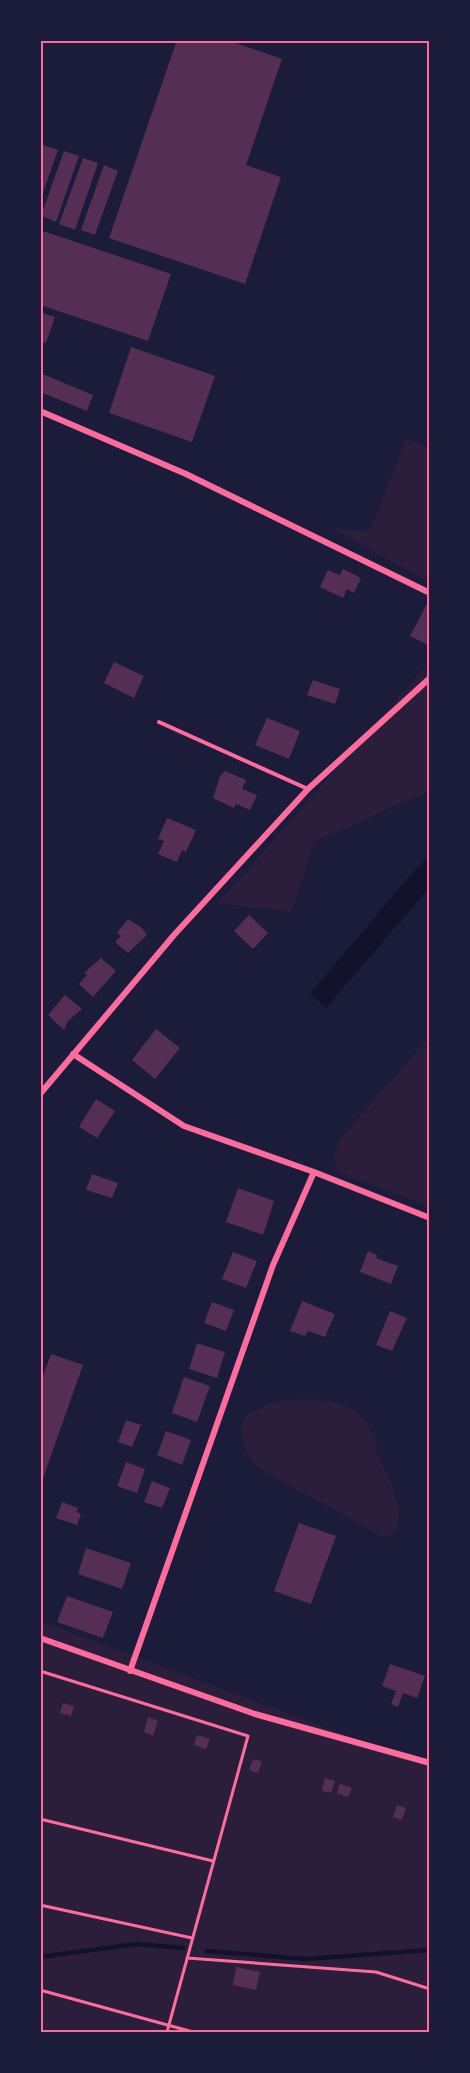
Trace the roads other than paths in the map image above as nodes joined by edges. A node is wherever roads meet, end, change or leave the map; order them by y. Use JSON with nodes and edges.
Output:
{"nodes":[{"id":1,"x":40,"y":411,"type":"edge"},
{"id":2,"x":429,"y":593,"type":"edge"},
{"id":3,"x":429,"y":678,"type":"edge"},
{"id":4,"x":159,"y":722,"type":"dead end"},
{"id":5,"x":308,"y":789,"type":"junction"},
{"id":6,"x":73,"y":1054,"type":"junction"},
{"id":7,"x":40,"y":1094,"type":"edge"},
{"id":8,"x":315,"y":1172,"type":"junction"},
{"id":9,"x":429,"y":1218,"type":"edge"},
{"id":10,"x":40,"y":1638,"type":"edge"},
{"id":11,"x":130,"y":1671,"type":"junction"},
{"id":12,"x":429,"y":1763,"type":"edge"}],
"edges":[{"from":1,"to":2,"type":"street"},
{"from":3,"to":5,"type":"street"},
{"from":4,"to":5,"type":"lane"},
{"from":5,"to":6,"type":"street"},
{"from":6,"to":7,"type":"street"},
{"from":6,"to":8,"type":"street"},
{"from":8,"to":9,"type":"street"},
{"from":8,"to":11,"type":"street"},
{"from":10,"to":11,"type":"street"},
{"from":11,"to":12,"type":"street"}]}
